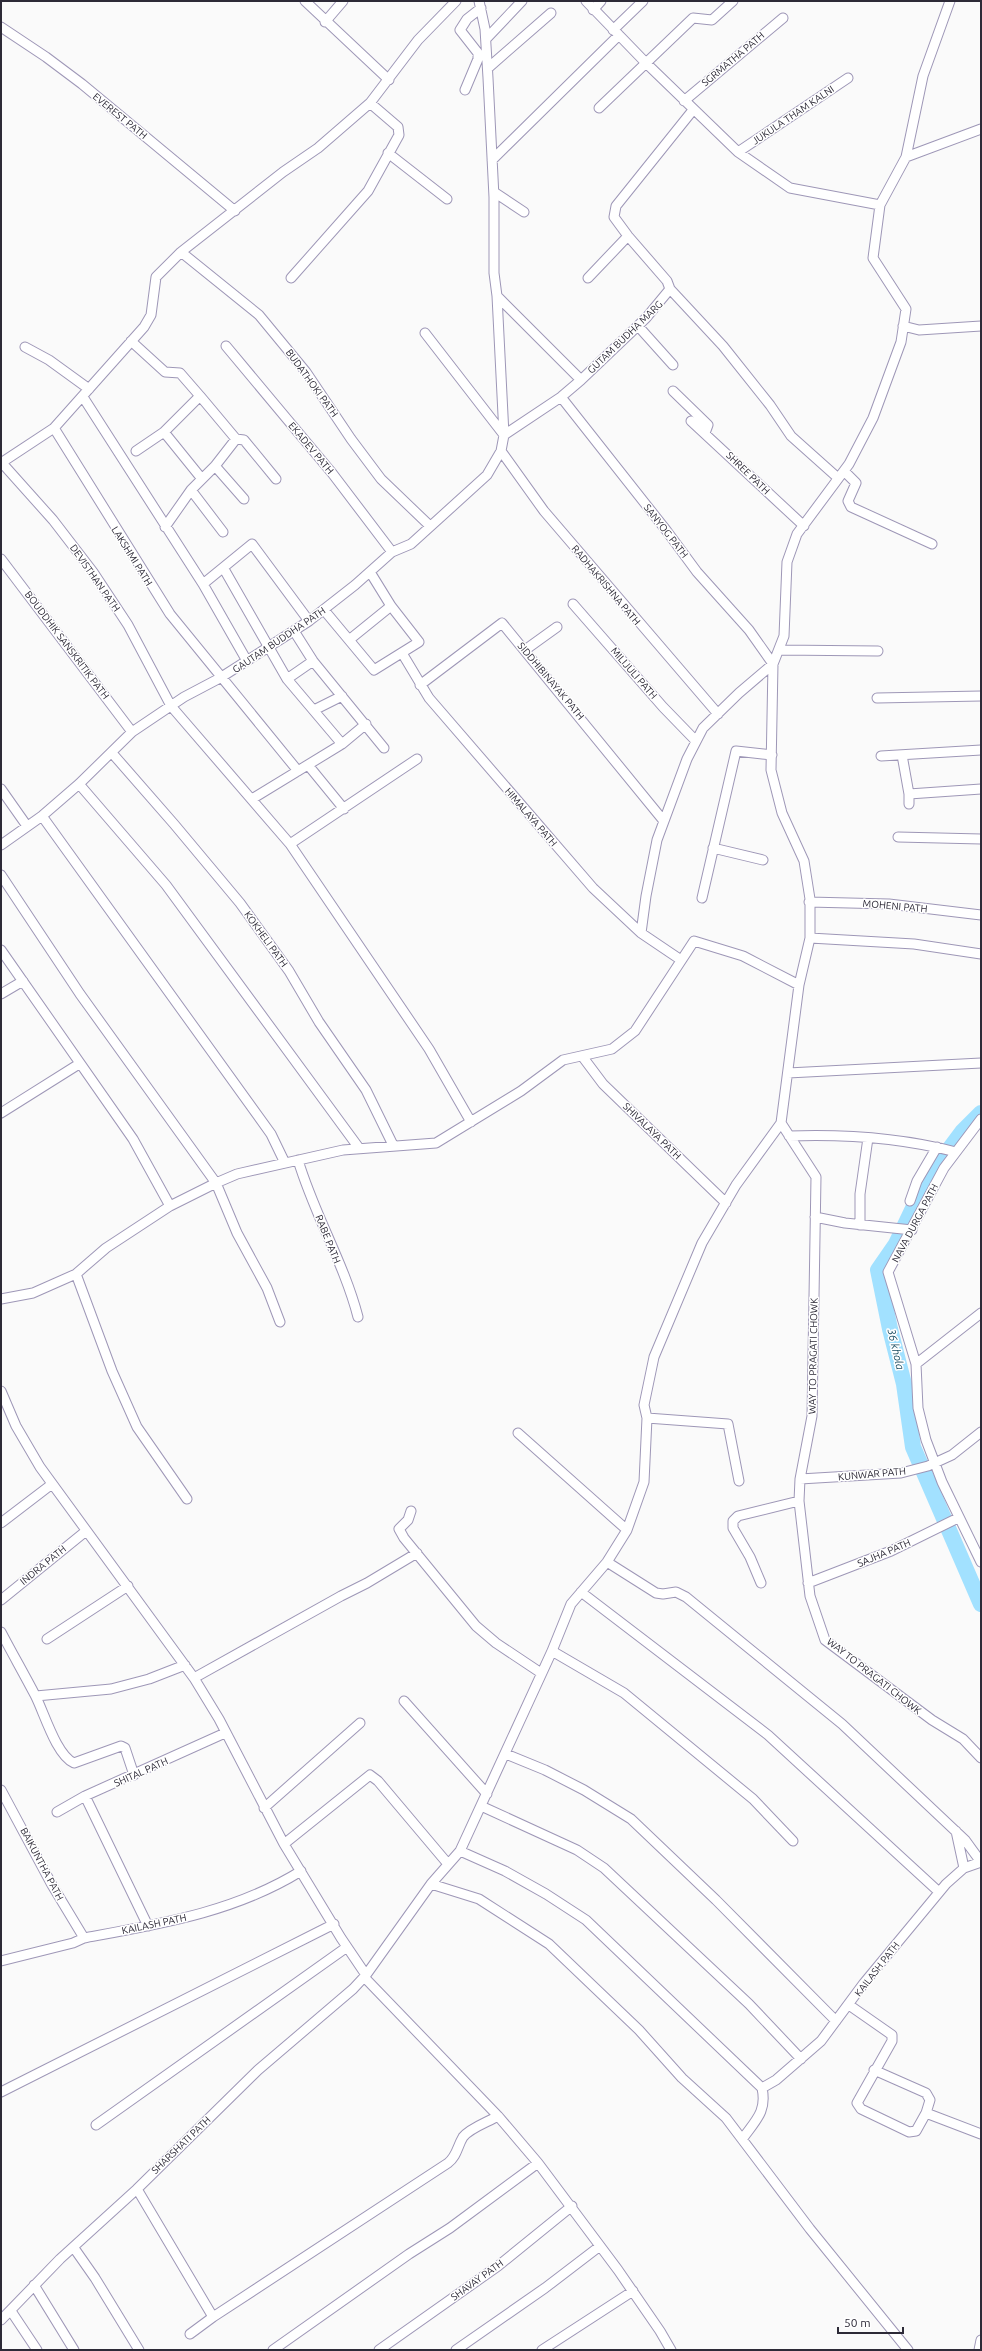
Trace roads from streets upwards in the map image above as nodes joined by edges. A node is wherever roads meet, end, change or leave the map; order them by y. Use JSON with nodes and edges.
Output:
{"nodes":[{"id":1,"x":305,"y":1,"type":"edge"},
{"id":2,"x":343,"y":1,"type":"edge"},
{"id":3,"x":456,"y":1,"type":"edge"},
{"id":4,"x":522,"y":1,"type":"edge"},
{"id":5,"x":586,"y":1,"type":"edge"},
{"id":6,"x":601,"y":1,"type":"edge"},
{"id":7,"x":643,"y":1,"type":"edge"},
{"id":8,"x":733,"y":1,"type":"edge"},
{"id":9,"x":950,"y":1,"type":"edge"},
{"id":10,"x":480,"y":4,"type":"edge"},
{"id":11,"x":593,"y":10,"type":"junction"},
{"id":12,"x":551,"y":13,"type":"dead end"},
{"id":13,"x":783,"y":18,"type":"dead end"},
{"id":14,"x":325,"y":22,"type":"junction"},
{"id":15,"x":1,"y":27,"type":"edge"},
{"id":16,"x":616,"y":32,"type":"junction"},
{"id":17,"x":486,"y":40,"type":"junction"},
{"id":18,"x":646,"y":63,"type":"junction"},
{"id":19,"x":488,"y":68,"type":"junction"},
{"id":20,"x":848,"y":78,"type":"dead end"},
{"id":21,"x":389,"y":80,"type":"junction"},
{"id":22,"x":465,"y":90,"type":"dead end"},
{"id":23,"x":684,"y":101,"type":"junction"},
{"id":24,"x":370,"y":103,"type":"junction"},
{"id":25,"x":599,"y":108,"type":"dead end"},
{"id":26,"x":693,"y":110,"type":"junction"},
{"id":27,"x":981,"y":128,"type":"edge"},
{"id":28,"x":738,"y":152,"type":"junction"},
{"id":29,"x":388,"y":153,"type":"junction"},
{"id":30,"x":906,"y":157,"type":"junction"},
{"id":31,"x":492,"y":160,"type":"junction"},
{"id":32,"x":494,"y":192,"type":"junction"},
{"id":33,"x":446,"y":199,"type":"dead end"},
{"id":34,"x":880,"y":205,"type":"junction"},
{"id":35,"x":234,"y":211,"type":"junction"},
{"id":36,"x":524,"y":212,"type":"dead end"},
{"id":37,"x":628,"y":236,"type":"junction"},
{"id":38,"x":181,"y":252,"type":"junction"},
{"id":39,"x":291,"y":278,"type":"dead end"},
{"id":40,"x":588,"y":278,"type":"dead end"},
{"id":41,"x":670,"y":290,"type":"junction"},
{"id":42,"x":497,"y":296,"type":"junction"},
{"id":43,"x":638,"y":326,"type":"junction"},
{"id":44,"x":904,"y":326,"type":"junction"},
{"id":45,"x":981,"y":326,"type":"edge"},
{"id":46,"x":425,"y":333,"type":"dead end"},
{"id":47,"x":131,"y":341,"type":"junction"},
{"id":48,"x":226,"y":346,"type":"dead end"},
{"id":49,"x":25,"y":347,"type":"dead end"},
{"id":50,"x":673,"y":365,"type":"dead end"},
{"id":51,"x":581,"y":380,"type":"junction"},
{"id":52,"x":89,"y":389,"type":"junction"},
{"id":53,"x":673,"y":391,"type":"dead end"},
{"id":54,"x":200,"y":396,"type":"junction"},
{"id":55,"x":83,"y":397,"type":"junction"},
{"id":56,"x":561,"y":397,"type":"junction"},
{"id":57,"x":692,"y":421,"type":"dead end"},
{"id":58,"x":54,"y":428,"type":"junction"},
{"id":59,"x":164,"y":432,"type":"junction"},
{"id":60,"x":705,"y":433,"type":"junction"},
{"id":61,"x":504,"y":435,"type":"junction"},
{"id":62,"x":236,"y":438,"type":"junction"},
{"id":63,"x":136,"y":451,"type":"dead end"},
{"id":64,"x":501,"y":451,"type":"junction"},
{"id":65,"x":1,"y":463,"type":"edge"},
{"id":66,"x":215,"y":466,"type":"junction"},
{"id":67,"x":841,"y":475,"type":"junction"},
{"id":68,"x":202,"y":479,"type":"junction"},
{"id":69,"x":276,"y":479,"type":"dead end"},
{"id":70,"x":191,"y":490,"type":"junction"},
{"id":71,"x":244,"y":499,"type":"dead end"},
{"id":72,"x":430,"y":526,"type":"junction"},
{"id":73,"x":804,"y":526,"type":"junction"},
{"id":74,"x":165,"y":527,"type":"junction"},
{"id":75,"x":223,"y":532,"type":"dead end"},
{"id":76,"x":932,"y":544,"type":"dead end"},
{"id":77,"x":392,"y":552,"type":"junction"},
{"id":78,"x":1,"y":559,"type":"edge"},
{"id":79,"x":224,"y":568,"type":"junction"},
{"id":80,"x":370,"y":572,"type":"junction"},
{"id":81,"x":203,"y":584,"type":"junction"},
{"id":82,"x":572,"y":604,"type":"dead end"},
{"id":83,"x":391,"y":606,"type":"junction"},
{"id":84,"x":324,"y":610,"type":"junction"},
{"id":85,"x":309,"y":622,"type":"junction"},
{"id":86,"x":557,"y":627,"type":"dead end"},
{"id":87,"x":294,"y":631,"type":"junction"},
{"id":88,"x":349,"y":640,"type":"junction"},
{"id":89,"x":269,"y":646,"type":"junction"},
{"id":90,"x":525,"y":650,"type":"junction"},
{"id":91,"x":780,"y":650,"type":"junction"},
{"id":92,"x":878,"y":651,"type":"dead end"},
{"id":93,"x":402,"y":653,"type":"junction"},
{"id":94,"x":247,"y":661,"type":"junction"},
{"id":95,"x":313,"y":661,"type":"junction"},
{"id":96,"x":773,"y":664,"type":"junction"},
{"id":97,"x":220,"y":678,"type":"junction"},
{"id":98,"x":287,"y":679,"type":"junction"},
{"id":99,"x":420,"y":685,"type":"junction"},
{"id":100,"x":342,"y":696,"type":"junction"},
{"id":101,"x":981,"y":696,"type":"edge"},
{"id":102,"x":877,"y":698,"type":"dead end"},
{"id":103,"x":171,"y":706,"type":"junction"},
{"id":104,"x":314,"y":710,"type":"junction"},
{"id":105,"x":718,"y":714,"type":"junction"},
{"id":106,"x":366,"y":724,"type":"junction"},
{"id":107,"x":132,"y":732,"type":"junction"},
{"id":108,"x":696,"y":741,"type":"junction"},
{"id":109,"x":342,"y":744,"type":"junction"},
{"id":110,"x":384,"y":748,"type":"dead end"},
{"id":111,"x":981,"y":750,"type":"edge"},
{"id":112,"x":112,"y":753,"type":"junction"},
{"id":113,"x":772,"y":755,"type":"junction"},
{"id":114,"x":902,"y":755,"type":"junction"},
{"id":115,"x":881,"y":756,"type":"dead end"},
{"id":116,"x":417,"y":760,"type":"dead end"},
{"id":117,"x":308,"y":765,"type":"junction"},
{"id":118,"x":298,"y":771,"type":"junction"},
{"id":119,"x":79,"y":784,"type":"junction"},
{"id":120,"x":1,"y":789,"type":"edge"},
{"id":121,"x":981,"y":789,"type":"edge"},
{"id":122,"x":909,"y":794,"type":"junction"},
{"id":123,"x":252,"y":799,"type":"junction"},
{"id":124,"x":909,"y":804,"type":"dead end"},
{"id":125,"x":344,"y":809,"type":"junction"},
{"id":126,"x":42,"y":816,"type":"junction"},
{"id":127,"x":663,"y":820,"type":"junction"},
{"id":128,"x":28,"y":826,"type":"junction"},
{"id":129,"x":898,"y":837,"type":"dead end"},
{"id":130,"x":981,"y":838,"type":"edge"},
{"id":131,"x":290,"y":844,"type":"junction"},
{"id":132,"x":1,"y":845,"type":"edge"},
{"id":133,"x":713,"y":848,"type":"junction"},
{"id":134,"x":763,"y":860,"type":"dead end"},
{"id":135,"x":1,"y":875,"type":"edge"},
{"id":136,"x":702,"y":898,"type":"dead end"},
{"id":137,"x":810,"y":902,"type":"junction"},
{"id":138,"x":981,"y":915,"type":"edge"},
{"id":139,"x":641,"y":933,"type":"junction"},
{"id":140,"x":810,"y":938,"type":"junction"},
{"id":141,"x":2,"y":954,"type":"edge"},
{"id":142,"x":981,"y":954,"type":"edge"},
{"id":143,"x":681,"y":960,"type":"junction"},
{"id":144,"x":23,"y":981,"type":"junction"},
{"id":145,"x":799,"y":985,"type":"junction"},
{"id":146,"x":1,"y":994,"type":"edge"},
{"id":147,"x":582,"y":1056,"type":"junction"},
{"id":148,"x":981,"y":1063,"type":"edge"},
{"id":149,"x":79,"y":1064,"type":"junction"},
{"id":150,"x":788,"y":1073,"type":"junction"},
{"id":151,"x":1,"y":1113,"type":"edge"},
{"id":152,"x":981,"y":1119,"type":"edge"},
{"id":153,"x":471,"y":1122,"type":"junction"},
{"id":154,"x":781,"y":1123,"type":"junction"},
{"id":155,"x":790,"y":1136,"type":"junction"},
{"id":156,"x":868,"y":1138,"type":"junction"},
{"id":157,"x":393,"y":1145,"type":"junction"},
{"id":158,"x":937,"y":1147,"type":"junction"},
{"id":159,"x":359,"y":1148,"type":"junction"},
{"id":160,"x":956,"y":1152,"type":"junction"},
{"id":161,"x":298,"y":1160,"type":"junction"},
{"id":162,"x":285,"y":1163,"type":"junction"},
{"id":163,"x":216,"y":1183,"type":"junction"},
{"id":164,"x":910,"y":1201,"type":"dead end"},
{"id":165,"x":726,"y":1203,"type":"junction"},
{"id":166,"x":170,"y":1206,"type":"junction"},
{"id":167,"x":815,"y":1217,"type":"junction"},
{"id":168,"x":860,"y":1225,"type":"junction"},
{"id":169,"x":912,"y":1230,"type":"junction"},
{"id":170,"x":76,"y":1274,"type":"junction"},
{"id":171,"x":1,"y":1299,"type":"edge"},
{"id":172,"x":981,"y":1313,"type":"edge"},
{"id":173,"x":358,"y":1317,"type":"dead end"},
{"id":174,"x":280,"y":1322,"type":"dead end"},
{"id":175,"x":916,"y":1364,"type":"junction"},
{"id":176,"x":1,"y":1391,"type":"edge"},
{"id":177,"x":647,"y":1418,"type":"junction"},
{"id":178,"x":981,"y":1432,"type":"edge"},
{"id":179,"x":518,"y":1434,"type":"dead end"},
{"id":180,"x":935,"y":1461,"type":"junction"},
{"id":181,"x":800,"y":1479,"type":"junction"},
{"id":182,"x":739,"y":1481,"type":"dead end"},
{"id":183,"x":52,"y":1484,"type":"junction"},
{"id":184,"x":187,"y":1499,"type":"dead end"},
{"id":185,"x":799,"y":1501,"type":"junction"},
{"id":186,"x":411,"y":1511,"type":"dead end"},
{"id":187,"x":958,"y":1518,"type":"junction"},
{"id":188,"x":1,"y":1523,"type":"edge"},
{"id":189,"x":627,"y":1530,"type":"junction"},
{"id":190,"x":86,"y":1531,"type":"junction"},
{"id":191,"x":416,"y":1554,"type":"junction"},
{"id":192,"x":607,"y":1562,"type":"junction"},
{"id":193,"x":981,"y":1562,"type":"edge"},
{"id":194,"x":808,"y":1583,"type":"junction"},
{"id":195,"x":761,"y":1584,"type":"dead end"},
{"id":196,"x":128,"y":1586,"type":"junction"},
{"id":197,"x":581,"y":1592,"type":"junction"},
{"id":198,"x":1,"y":1600,"type":"edge"},
{"id":199,"x":1,"y":1632,"type":"edge"},
{"id":200,"x":47,"y":1639,"type":"dead end"},
{"id":201,"x":552,"y":1651,"type":"junction"},
{"id":202,"x":185,"y":1665,"type":"junction"},
{"id":203,"x":541,"y":1673,"type":"junction"},
{"id":204,"x":194,"y":1678,"type":"junction"},
{"id":205,"x":36,"y":1696,"type":"junction"},
{"id":206,"x":404,"y":1701,"type":"dead end"},
{"id":207,"x":360,"y":1723,"type":"dead end"},
{"id":208,"x":225,"y":1733,"type":"junction"},
{"id":209,"x":506,"y":1754,"type":"junction"},
{"id":210,"x":980,"y":1755,"type":"edge"},
{"id":211,"x":134,"y":1774,"type":"junction"},
{"id":212,"x":1,"y":1790,"type":"edge"},
{"id":213,"x":487,"y":1794,"type":"junction"},
{"id":214,"x":85,"y":1796,"type":"junction"},
{"id":215,"x":481,"y":1806,"type":"junction"},
{"id":216,"x":264,"y":1808,"type":"junction"},
{"id":217,"x":57,"y":1812,"type":"dead end"},
{"id":218,"x":956,"y":1831,"type":"junction"},
{"id":219,"x":793,"y":1841,"type":"dead end"},
{"id":220,"x":284,"y":1844,"type":"junction"},
{"id":221,"x":460,"y":1851,"type":"junction"},
{"id":222,"x":981,"y":1862,"type":"edge"},
{"id":223,"x":448,"y":1864,"type":"junction"},
{"id":224,"x":964,"y":1868,"type":"junction"},
{"id":225,"x":301,"y":1871,"type":"junction"},
{"id":226,"x":431,"y":1884,"type":"junction"},
{"id":227,"x":939,"y":1892,"type":"junction"},
{"id":228,"x":334,"y":1924,"type":"junction"},
{"id":229,"x":148,"y":1926,"type":"junction"},
{"id":230,"x":84,"y":1938,"type":"junction"},
{"id":231,"x":347,"y":1947,"type":"junction"},
{"id":232,"x":1,"y":1961,"type":"edge"},
{"id":233,"x":366,"y":1975,"type":"junction"},
{"id":234,"x":849,"y":2005,"type":"junction"},
{"id":235,"x":836,"y":2021,"type":"junction"},
{"id":236,"x":801,"y":2059,"type":"junction"},
{"id":237,"x":874,"y":2070,"type":"junction"},
{"id":238,"x":762,"y":2088,"type":"junction"},
{"id":239,"x":1,"y":2092,"type":"edge"},
{"id":240,"x":926,"y":2113,"type":"junction"},
{"id":241,"x":498,"y":2116,"type":"junction"},
{"id":242,"x":96,"y":2125,"type":"dead end"},
{"id":243,"x":981,"y":2134,"type":"edge"},
{"id":244,"x":743,"y":2138,"type":"junction"},
{"id":245,"x":538,"y":2163,"type":"junction"},
{"id":246,"x":137,"y":2189,"type":"junction"},
{"id":247,"x":572,"y":2206,"type":"junction"},
{"id":248,"x":600,"y":2246,"type":"junction"},
{"id":249,"x":74,"y":2248,"type":"junction"},
{"id":250,"x":34,"y":2285,"type":"junction"},
{"id":251,"x":633,"y":2291,"type":"junction"},
{"id":252,"x":11,"y":2311,"type":"junction"},
{"id":253,"x":213,"y":2317,"type":"junction"},
{"id":254,"x":1,"y":2320,"type":"edge"},
{"id":255,"x":190,"y":2334,"type":"dead end"},
{"id":256,"x":981,"y":2340,"type":"edge"},
{"id":257,"x":37,"y":2350,"type":"edge"},
{"id":258,"x":74,"y":2350,"type":"edge"},
{"id":259,"x":139,"y":2350,"type":"edge"},
{"id":260,"x":273,"y":2350,"type":"edge"},
{"id":261,"x":379,"y":2350,"type":"edge"},
{"id":262,"x":456,"y":2350,"type":"edge"},
{"id":263,"x":542,"y":2350,"type":"edge"},
{"id":264,"x":671,"y":2350,"type":"edge"},
{"id":265,"x":908,"y":2350,"type":"edge"},
{"id":266,"x":979,"y":2350,"type":"edge"}],
"edges":[{"from":1,"to":14,"type":"street"},
{"from":2,"to":14,"type":"street"},
{"from":3,"to":21,"type":"street"},
{"from":4,"to":17,"type":"street"},
{"from":5,"to":11,"type":"street"},
{"from":6,"to":11,"type":"street"},
{"from":7,"to":16,"type":"street"},
{"from":8,"to":18,"type":"street"},
{"from":9,"to":30,"type":"street"},
{"from":10,"to":17,"type":"street"},
{"from":10,"to":22,"type":"street"},
{"from":11,"to":16,"type":"street"},
{"from":12,"to":19,"type":"street"},
{"from":13,"to":23,"type":"street","name":"SGRMATHA PATH"},
{"from":14,"to":21,"type":"street"},
{"from":15,"to":35,"type":"street","name":"EVEREST PATH"},
{"from":16,"to":18,"type":"street"},
{"from":16,"to":31,"type":"street"},
{"from":17,"to":19,"type":"street"},
{"from":18,"to":23,"type":"street"},
{"from":18,"to":25,"type":"street"},
{"from":19,"to":31,"type":"street"},
{"from":20,"to":28,"type":"street","name":"JUKULA THAM KALNI"},
{"from":21,"to":24,"type":"street"},
{"from":23,"to":26,"type":"street"},
{"from":24,"to":29,"type":"street"},
{"from":24,"to":35,"type":"street"},
{"from":26,"to":28,"type":"street"},
{"from":26,"to":37,"type":"street"},
{"from":27,"to":30,"type":"street"},
{"from":28,"to":34,"type":"street"},
{"from":29,"to":33,"type":"street"},
{"from":29,"to":39,"type":"street"},
{"from":30,"to":34,"type":"street"},
{"from":31,"to":32,"type":"street"},
{"from":32,"to":36,"type":"street"},
{"from":32,"to":42,"type":"street"},
{"from":34,"to":44,"type":"street"},
{"from":35,"to":38,"type":"street"},
{"from":37,"to":40,"type":"street"},
{"from":37,"to":41,"type":"street"},
{"from":38,"to":47,"type":"street"},
{"from":38,"to":72,"type":"street","name":"BUDATHOKI PATH"},
{"from":41,"to":43,"type":"street","name":"GUTAM BUDHA MARG"},
{"from":41,"to":67,"type":"street"},
{"from":42,"to":51,"type":"street"},
{"from":42,"to":61,"type":"street"},
{"from":43,"to":50,"type":"street"},
{"from":43,"to":51,"type":"street","name":"GUTAM BUDHA MARG"},
{"from":44,"to":45,"type":"street"},
{"from":44,"to":67,"type":"street"},
{"from":46,"to":61,"type":"street"},
{"from":47,"to":52,"type":"street"},
{"from":47,"to":54,"type":"street"},
{"from":48,"to":77,"type":"street","name":"EKADEV PATH"},
{"from":49,"to":52,"type":"street"},
{"from":51,"to":56,"type":"street","name":"GUTAM BUDHA MARG"},
{"from":52,"to":55,"type":"street"},
{"from":53,"to":60,"type":"street"},
{"from":54,"to":59,"type":"street"},
{"from":54,"to":62,"type":"street"},
{"from":55,"to":58,"type":"street"},
{"from":55,"to":74,"type":"street"},
{"from":56,"to":61,"type":"street","name":"GUTAM BUDHA MARG"},
{"from":56,"to":96,"type":"street","name":"SANYOG PATH"},
{"from":57,"to":60,"type":"street","name":"SHREE PATH"},
{"from":58,"to":65,"type":"street"},
{"from":58,"to":97,"type":"street","name":"LAKSHMI PATH"},
{"from":59,"to":63,"type":"street"},
{"from":59,"to":68,"type":"street"},
{"from":60,"to":73,"type":"street","name":"SHREE PATH"},
{"from":61,"to":64,"type":"street"},
{"from":62,"to":66,"type":"street"},
{"from":62,"to":69,"type":"street"},
{"from":64,"to":72,"type":"street","name":"GAUTAM BUDDHA PATH"},
{"from":64,"to":105,"type":"street","name":"RADHAKRISHNA PATH"},
{"from":65,"to":103,"type":"street","name":"DEVISTHAN PATH"},
{"from":66,"to":68,"type":"street"},
{"from":66,"to":71,"type":"street"},
{"from":67,"to":73,"type":"street"},
{"from":67,"to":76,"type":"street"},
{"from":68,"to":70,"type":"street"},
{"from":70,"to":74,"type":"street"},
{"from":70,"to":75,"type":"street"},
{"from":72,"to":77,"type":"street","name":"GAUTAM BUDDHA PATH"},
{"from":73,"to":91,"type":"street"},
{"from":74,"to":81,"type":"street"},
{"from":77,"to":80,"type":"street","name":"GAUTAM BUDDHA PATH"},
{"from":78,"to":107,"type":"street","name":"BOUDDHIK SANSKRITIK PATH"},
{"from":79,"to":81,"type":"street"},
{"from":79,"to":85,"type":"street"},
{"from":79,"to":89,"type":"street"},
{"from":80,"to":83,"type":"street"},
{"from":80,"to":84,"type":"street","name":"GAUTAM BUDDHA PATH"},
{"from":81,"to":94,"type":"street"},
{"from":82,"to":108,"type":"street","name":"MILIJULI PATH"},
{"from":83,"to":88,"type":"street"},
{"from":83,"to":93,"type":"street"},
{"from":84,"to":85,"type":"street","name":"GAUTAM BUDDHA PATH"},
{"from":84,"to":88,"type":"street"},
{"from":85,"to":87,"type":"street","name":"GAUTAM BUDDHA PATH"},
{"from":86,"to":90,"type":"street"},
{"from":87,"to":89,"type":"street","name":"GAUTAM BUDDHA PATH"},
{"from":87,"to":95,"type":"street"},
{"from":88,"to":93,"type":"street"},
{"from":89,"to":94,"type":"street","name":"GAUTAM BUDDHA PATH"},
{"from":89,"to":98,"type":"street"},
{"from":90,"to":99,"type":"street","name":"SIDDHIBINAYAK PATH"},
{"from":90,"to":127,"type":"street","name":"SIDDHIBINAYAK PATH"},
{"from":91,"to":92,"type":"street"},
{"from":91,"to":96,"type":"street"},
{"from":93,"to":99,"type":"street","name":"HIMALAYA PATH"},
{"from":94,"to":97,"type":"street","name":"GAUTAM BUDDHA PATH"},
{"from":95,"to":98,"type":"street"},
{"from":95,"to":100,"type":"street"},
{"from":96,"to":105,"type":"street"},
{"from":96,"to":113,"type":"street"},
{"from":97,"to":103,"type":"street","name":"GAUTAM BUDDHA PATH"},
{"from":97,"to":118,"type":"street","name":"LAKSHMI PATH"},
{"from":98,"to":104,"type":"street"},
{"from":99,"to":139,"type":"street","name":"HIMALAYA PATH"},
{"from":100,"to":104,"type":"street"},
{"from":100,"to":106,"type":"street"},
{"from":101,"to":102,"type":"street"},
{"from":103,"to":107,"type":"street","name":"GAUTAM BUDDHA PATH"},
{"from":103,"to":123,"type":"street","name":"DEVISTHAN PATH"},
{"from":104,"to":109,"type":"street"},
{"from":105,"to":108,"type":"street"},
{"from":106,"to":109,"type":"street"},
{"from":106,"to":110,"type":"street"},
{"from":107,"to":112,"type":"street","name":"GAUTAM BUDDHA PATH"},
{"from":108,"to":127,"type":"street"},
{"from":109,"to":117,"type":"street"},
{"from":111,"to":114,"type":"street"},
{"from":112,"to":119,"type":"street","name":"GAUTAM BUDDHA PATH"},
{"from":112,"to":157,"type":"street","name":"KOKHELI PATH"},
{"from":113,"to":133,"type":"street"},
{"from":113,"to":137,"type":"street"},
{"from":114,"to":115,"type":"street"},
{"from":114,"to":122,"type":"street"},
{"from":116,"to":125,"type":"street"},
{"from":117,"to":118,"type":"street"},
{"from":117,"to":125,"type":"street"},
{"from":118,"to":123,"type":"street"},
{"from":119,"to":126,"type":"street","name":"GAUTAM BUDDHA PATH"},
{"from":119,"to":159,"type":"street"},
{"from":120,"to":128,"type":"street"},
{"from":121,"to":122,"type":"street"},
{"from":122,"to":124,"type":"street"},
{"from":123,"to":131,"type":"street","name":"DEVISTHAN PATH"},
{"from":125,"to":131,"type":"street"},
{"from":126,"to":128,"type":"street","name":"GAUTAM BUDDHA PATH"},
{"from":126,"to":162,"type":"street"},
{"from":127,"to":139,"type":"street"},
{"from":128,"to":132,"type":"street","name":"GAUTAM BUDDHA PATH"},
{"from":129,"to":130,"type":"street"},
{"from":131,"to":153,"type":"street","name":"DEVISTHAN PATH"},
{"from":133,"to":134,"type":"street"},
{"from":133,"to":136,"type":"street"},
{"from":135,"to":163,"type":"street"},
{"from":137,"to":138,"type":"street","name":"MOHENI PATH"},
{"from":137,"to":140,"type":"street"},
{"from":139,"to":143,"type":"street","name":"HIMALAYA PATH"},
{"from":140,"to":142,"type":"street"},
{"from":140,"to":145,"type":"street"},
{"from":141,"to":144,"type":"street"},
{"from":143,"to":145,"type":"street"},
{"from":143,"to":147,"type":"street"},
{"from":144,"to":146,"type":"street"},
{"from":144,"to":149,"type":"street"},
{"from":145,"to":150,"type":"street"},
{"from":147,"to":153,"type":"street"},
{"from":147,"to":165,"type":"street","name":"SHIVALAYA PATH"},
{"from":148,"to":150,"type":"street"},
{"from":149,"to":151,"type":"street"},
{"from":149,"to":166,"type":"street"},
{"from":150,"to":154,"type":"street"},
{"from":152,"to":160,"type":"street","name":"NAVA DURGA PATH"},
{"from":153,"to":157,"type":"street"},
{"from":154,"to":155,"type":"street","name":"WAY TO PRAGATI CHOWK"},
{"from":154,"to":165,"type":"street","name":"SHARSHATI PATH"},
{"from":155,"to":156,"type":"street"},
{"from":155,"to":167,"type":"street","name":"WAY TO PRAGATI CHOWK"},
{"from":156,"to":158,"type":"street"},
{"from":156,"to":168,"type":"street"},
{"from":157,"to":159,"type":"street"},
{"from":158,"to":160,"type":"street"},
{"from":158,"to":164,"type":"street"},
{"from":159,"to":161,"type":"street"},
{"from":160,"to":169,"type":"street","name":"NAVA DURGA PATH"},
{"from":161,"to":162,"type":"street"},
{"from":161,"to":173,"type":"street","name":"RABE PATH"},
{"from":162,"to":163,"type":"street"},
{"from":163,"to":166,"type":"street"},
{"from":163,"to":174,"type":"street"},
{"from":165,"to":177,"type":"street","name":"SHARSHATI PATH"},
{"from":166,"to":170,"type":"street"},
{"from":167,"to":168,"type":"street"},
{"from":167,"to":181,"type":"street","name":"WAY TO PRAGATI CHOWK"},
{"from":168,"to":169,"type":"street"},
{"from":169,"to":175,"type":"street","name":"NAVA DURGA PATH"},
{"from":170,"to":171,"type":"street"},
{"from":170,"to":184,"type":"street"},
{"from":172,"to":175,"type":"street"},
{"from":175,"to":180,"type":"street","name":"NAVA DURGA PATH"},
{"from":176,"to":183,"type":"street"},
{"from":177,"to":182,"type":"street"},
{"from":177,"to":189,"type":"street","name":"SHARSHATI PATH"},
{"from":178,"to":180,"type":"street","name":"KUNWAR PATH"},
{"from":179,"to":189,"type":"street"},
{"from":180,"to":181,"type":"street","name":"KUNWAR PATH"},
{"from":180,"to":187,"type":"street","name":"NAVA DURGA PATH"},
{"from":181,"to":185,"type":"street","name":"WAY TO PRAGATI CHOWK"},
{"from":183,"to":188,"type":"street"},
{"from":183,"to":190,"type":"street"},
{"from":185,"to":194,"type":"street","name":"WAY TO PRAGATI CHOWK"},
{"from":185,"to":195,"type":"street"},
{"from":186,"to":191,"type":"street"},
{"from":187,"to":193,"type":"street","name":"NAVA DURGA PATH"},
{"from":187,"to":194,"type":"street","name":"SAJHA PATH"},
{"from":189,"to":192,"type":"street","name":"SHARSHATI PATH"},
{"from":190,"to":196,"type":"street"},
{"from":190,"to":198,"type":"street","name":"INDRA PATH"},
{"from":191,"to":203,"type":"street"},
{"from":191,"to":204,"type":"street"},
{"from":192,"to":197,"type":"street","name":"SHARSHATI PATH"},
{"from":192,"to":218,"type":"street"},
{"from":194,"to":210,"type":"street","name":"WAY TO PRAGATI CHOWK"},
{"from":196,"to":200,"type":"street"},
{"from":196,"to":202,"type":"street"},
{"from":197,"to":201,"type":"street","name":"SHARSHATI PATH"},
{"from":197,"to":227,"type":"street"},
{"from":199,"to":205,"type":"street"},
{"from":201,"to":203,"type":"street","name":"SHARSHATI PATH"},
{"from":201,"to":219,"type":"street"},
{"from":202,"to":204,"type":"street"},
{"from":202,"to":205,"type":"street"},
{"from":203,"to":209,"type":"street","name":"SHARSHATI PATH"},
{"from":204,"to":208,"type":"street"},
{"from":205,"to":211,"type":"street"},
{"from":206,"to":213,"type":"street"},
{"from":207,"to":216,"type":"street"},
{"from":208,"to":211,"type":"street","name":"SHITAL PATH"},
{"from":208,"to":216,"type":"street"},
{"from":209,"to":213,"type":"street","name":"SHARSHATI PATH"},
{"from":209,"to":235,"type":"street"},
{"from":211,"to":214,"type":"street","name":"SHITAL PATH"},
{"from":212,"to":230,"type":"street","name":"BAIKUNTHA PATH"},
{"from":213,"to":215,"type":"street","name":"SHARSHATI PATH"},
{"from":214,"to":217,"type":"street","name":"SHITAL PATH"},
{"from":214,"to":229,"type":"street"},
{"from":215,"to":221,"type":"street","name":"SHARSHATI PATH"},
{"from":215,"to":236,"type":"street"},
{"from":216,"to":220,"type":"street"},
{"from":218,"to":222,"type":"street"},
{"from":218,"to":224,"type":"street"},
{"from":220,"to":223,"type":"street"},
{"from":220,"to":225,"type":"street"},
{"from":221,"to":223,"type":"street","name":"SHARSHATI PATH"},
{"from":221,"to":238,"type":"street"},
{"from":222,"to":224,"type":"street","name":"KAILASH PATH"},
{"from":223,"to":226,"type":"street","name":"SHARSHATI PATH"},
{"from":224,"to":227,"type":"street","name":"KAILASH PATH"},
{"from":225,"to":228,"type":"street"},
{"from":225,"to":229,"type":"street","name":"KAILASH PATH"},
{"from":226,"to":233,"type":"street","name":"SHARSHATI PATH"},
{"from":226,"to":244,"type":"street"},
{"from":227,"to":234,"type":"street","name":"KAILASH PATH"},
{"from":228,"to":231,"type":"street"},
{"from":228,"to":239,"type":"street"},
{"from":229,"to":230,"type":"street","name":"KAILASH PATH"},
{"from":230,"to":232,"type":"street","name":"KAILASH PATH"},
{"from":231,"to":233,"type":"street"},
{"from":231,"to":242,"type":"street"},
{"from":233,"to":241,"type":"street"},
{"from":233,"to":246,"type":"street","name":"SHARSHATI PATH"},
{"from":234,"to":235,"type":"street","name":"KAILASH PATH"},
{"from":234,"to":237,"type":"street"},
{"from":235,"to":236,"type":"street","name":"KAILASH PATH"},
{"from":236,"to":238,"type":"street","name":"KAILASH PATH"},
{"from":237,"to":240,"type":"street"},
{"from":237,"to":240,"type":"street"},
{"from":238,"to":244,"type":"street"},
{"from":240,"to":243,"type":"street"},
{"from":241,"to":245,"type":"street"},
{"from":241,"to":253,"type":"street"},
{"from":244,"to":265,"type":"street"},
{"from":245,"to":247,"type":"street"},
{"from":245,"to":260,"type":"street"},
{"from":246,"to":249,"type":"street","name":"SHARSHATI PATH"},
{"from":246,"to":253,"type":"street"},
{"from":247,"to":248,"type":"street"},
{"from":247,"to":261,"type":"street","name":"SHAVAY PATH"},
{"from":248,"to":251,"type":"street"},
{"from":248,"to":262,"type":"street"},
{"from":249,"to":250,"type":"street","name":"SHARSHATI PATH"},
{"from":249,"to":259,"type":"street"},
{"from":250,"to":252,"type":"street","name":"SHARSHATI PATH"},
{"from":250,"to":258,"type":"street"},
{"from":251,"to":263,"type":"street"},
{"from":251,"to":264,"type":"street"},
{"from":252,"to":254,"type":"street","name":"SHARSHATI PATH"},
{"from":252,"to":257,"type":"street"},
{"from":253,"to":255,"type":"street"},
{"from":256,"to":266,"type":"street"}]}
